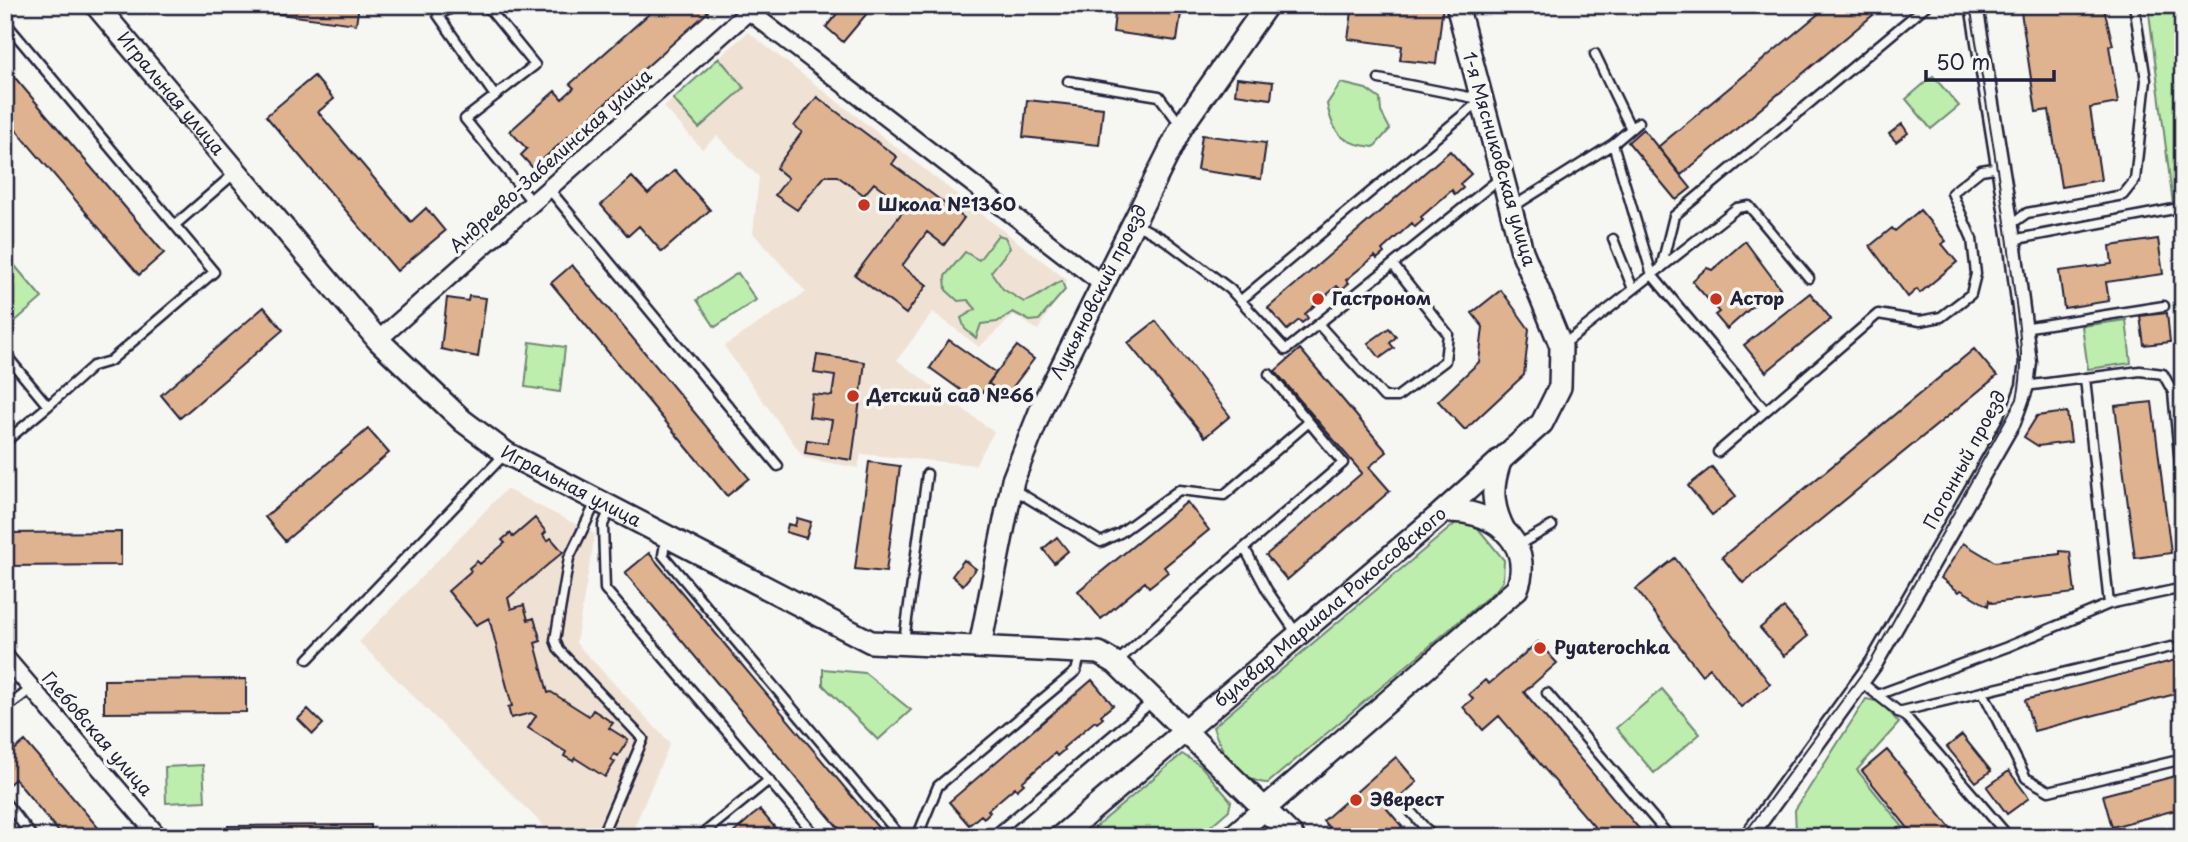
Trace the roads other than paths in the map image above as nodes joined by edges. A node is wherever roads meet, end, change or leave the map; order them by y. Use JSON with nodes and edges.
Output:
{"nodes":[{"id":1,"x":96,"y":5,"type":"edge"},
{"id":2,"x":457,"y":5,"type":"edge"},
{"id":3,"x":486,"y":5,"type":"edge"},
{"id":4,"x":1267,"y":5,"type":"edge"},
{"id":5,"x":1457,"y":5,"type":"edge"},
{"id":6,"x":1927,"y":5,"type":"edge"},
{"id":7,"x":1974,"y":5,"type":"edge"},
{"id":8,"x":2134,"y":5,"type":"edge"},
{"id":9,"x":749,"y":7,"type":"edge"},
{"id":10,"x":5,"y":22,"type":"edge"},
{"id":11,"x":1595,"y":54,"type":"dead end"},
{"id":12,"x":1379,"y":79,"type":"dead end"},
{"id":13,"x":1068,"y":81,"type":"dead end"},
{"id":14,"x":495,"y":96,"type":"junction"},
{"id":15,"x":1482,"y":99,"type":"junction"},
{"id":16,"x":1639,"y":122,"type":"dead end"},
{"id":17,"x":1182,"y":126,"type":"junction"},
{"id":18,"x":1630,"y":129,"type":"junction"},
{"id":19,"x":1613,"y":144,"type":"junction"},
{"id":20,"x":2000,"y":167,"type":"junction"},
{"id":21,"x":236,"y":172,"type":"junction"},
{"id":22,"x":1503,"y":176,"type":"junction"},
{"id":23,"x":549,"y":189,"type":"junction"},
{"id":24,"x":533,"y":203,"type":"junction"},
{"id":25,"x":1511,"y":208,"type":"junction"},
{"id":26,"x":2174,"y":209,"type":"dead end"},
{"id":27,"x":1134,"y":223,"type":"junction"},
{"id":28,"x":175,"y":225,"type":"junction"},
{"id":29,"x":2011,"y":232,"type":"junction"},
{"id":30,"x":1613,"y":239,"type":"dead end"},
{"id":31,"x":1394,"y":266,"type":"junction"},
{"id":32,"x":1661,"y":268,"type":"junction"},
{"id":33,"x":1652,"y":275,"type":"junction"},
{"id":34,"x":1809,"y":278,"type":"dead end"},
{"id":35,"x":1102,"y":284,"type":"junction"},
{"id":36,"x":1633,"y":289,"type":"junction"},
{"id":37,"x":1241,"y":300,"type":"junction"},
{"id":38,"x":2164,"y":306,"type":"dead end"},
{"id":39,"x":1320,"y":326,"type":"junction"},
{"id":40,"x":2024,"y":328,"type":"junction"},
{"id":41,"x":378,"y":340,"type":"junction"},
{"id":42,"x":1561,"y":346,"type":"junction"},
{"id":43,"x":5,"y":354,"type":"edge"},
{"id":44,"x":1269,"y":374,"type":"dead end"},
{"id":45,"x":2085,"y":378,"type":"junction"},
{"id":46,"x":2025,"y":386,"type":"junction"},
{"id":47,"x":48,"y":406,"type":"junction"},
{"id":48,"x":1765,"y":410,"type":"junction"},
{"id":49,"x":1309,"y":422,"type":"junction"},
{"id":50,"x":5,"y":442,"type":"edge"},
{"id":51,"x":1718,"y":452,"type":"dead end"},
{"id":52,"x":506,"y":453,"type":"junction"},
{"id":53,"x":1501,"y":459,"type":"junction"},
{"id":54,"x":778,"y":466,"type":"dead end"},
{"id":55,"x":927,"y":474,"type":"dead end"},
{"id":56,"x":1011,"y":488,"type":"junction"},
{"id":57,"x":2183,"y":495,"type":"edge"},
{"id":58,"x":603,"y":505,"type":"junction"},
{"id":59,"x":1443,"y":512,"type":"junction"},
{"id":60,"x":1552,"y":526,"type":"dead end"},
{"id":61,"x":667,"y":538,"type":"junction"},
{"id":62,"x":1509,"y":538,"type":"junction"},
{"id":63,"x":1245,"y":549,"type":"junction"},
{"id":64,"x":2183,"y":588,"type":"edge"},
{"id":65,"x":2109,"y":604,"type":"junction"},
{"id":66,"x":1297,"y":634,"type":"junction"},
{"id":67,"x":904,"y":644,"type":"junction"},
{"id":68,"x":980,"y":646,"type":"junction"},
{"id":69,"x":2171,"y":648,"type":"dead end"},
{"id":70,"x":1082,"y":650,"type":"junction"},
{"id":71,"x":5,"y":657,"type":"edge"},
{"id":72,"x":308,"y":659,"type":"dead end"},
{"id":73,"x":1116,"y":663,"type":"junction"},
{"id":74,"x":1861,"y":682,"type":"junction"},
{"id":75,"x":32,"y":688,"type":"junction"},
{"id":76,"x":1547,"y":693,"type":"dead end"},
{"id":77,"x":1984,"y":694,"type":"junction"},
{"id":78,"x":1877,"y":695,"type":"junction"},
{"id":79,"x":1153,"y":701,"type":"junction"},
{"id":80,"x":5,"y":709,"type":"edge"},
{"id":81,"x":1898,"y":712,"type":"junction"},
{"id":82,"x":1183,"y":731,"type":"junction"},
{"id":83,"x":2183,"y":758,"type":"edge"},
{"id":84,"x":769,"y":780,"type":"junction"},
{"id":85,"x":5,"y":802,"type":"edge"},
{"id":86,"x":1264,"y":810,"type":"junction"},
{"id":87,"x":1411,"y":812,"type":"dead end"},
{"id":88,"x":1756,"y":834,"type":"edge"},
{"id":89,"x":33,"y":837,"type":"edge"},
{"id":90,"x":159,"y":837,"type":"edge"},
{"id":91,"x":601,"y":837,"type":"edge"},
{"id":92,"x":699,"y":837,"type":"edge"},
{"id":93,"x":817,"y":837,"type":"edge"},
{"id":94,"x":901,"y":837,"type":"edge"},
{"id":95,"x":917,"y":837,"type":"edge"},
{"id":96,"x":992,"y":837,"type":"edge"},
{"id":97,"x":1060,"y":837,"type":"edge"},
{"id":98,"x":1232,"y":837,"type":"edge"},
{"id":99,"x":1293,"y":837,"type":"edge"},
{"id":100,"x":1433,"y":837,"type":"edge"},
{"id":101,"x":1670,"y":837,"type":"edge"},
{"id":102,"x":2009,"y":837,"type":"edge"}],
"edges":[{"from":1,"to":21,"type":"street","name":"Игральная улица"},
{"from":2,"to":14,"type":"lane"},
{"from":3,"to":14,"type":"lane"},
{"from":4,"to":17,"type":"street","name":"Лукьяновский проезд"},
{"from":5,"to":15,"type":"street","name":"1-я Мясниковская улица"},
{"from":6,"to":32,"type":"lane"},
{"from":7,"to":20,"type":"street","name":"Погонный проезд"},
{"from":8,"to":29,"type":"lane"},
{"from":9,"to":23,"type":"street","name":"Андреево-Забелинская улица"},
{"from":9,"to":35,"type":"street","name":"Андреево-Забелинская улица"},
{"from":10,"to":28,"type":"lane"},
{"from":11,"to":18,"type":"lane"},
{"from":12,"to":15,"type":"lane"},
{"from":13,"to":17,"type":"lane"},
{"from":14,"to":24,"type":"lane"},
{"from":15,"to":22,"type":"street","name":"1-я Мясниковская улица"},
{"from":15,"to":37,"type":"lane"},
{"from":16,"to":18,"type":"lane"},
{"from":17,"to":27,"type":"street","name":"Лукьяновский проезд"},
{"from":18,"to":19,"type":"lane"},
{"from":19,"to":25,"type":"lane"},
{"from":19,"to":33,"type":"lane"},
{"from":20,"to":29,"type":"street","name":"Погонный проезд"},
{"from":20,"to":48,"type":"lane"},
{"from":21,"to":28,"type":"lane"},
{"from":21,"to":41,"type":"street","name":"Игральная улица"},
{"from":22,"to":25,"type":"street","name":"1-я Мясниковская улица"},
{"from":22,"to":31,"type":"lane"},
{"from":23,"to":24,"type":"street","name":"Андреево-Забелинская улица"},
{"from":23,"to":54,"type":"lane"},
{"from":24,"to":41,"type":"street","name":"Андреево-Забелинская улица"},
{"from":25,"to":42,"type":"street","name":"1-я Мясниковская улица"},
{"from":26,"to":29,"type":"lane"},
{"from":27,"to":35,"type":"street","name":"Лукьяновский проезд"},
{"from":27,"to":37,"type":"lane"},
{"from":28,"to":47,"type":"lane"},
{"from":29,"to":40,"type":"street","name":"Погонный проезд"},
{"from":30,"to":36,"type":"lane"},
{"from":31,"to":39,"type":"lane"},
{"from":31,"to":39,"type":"lane"},
{"from":32,"to":33,"type":"lane"},
{"from":32,"to":34,"type":"lane"},
{"from":33,"to":36,"type":"lane"},
{"from":33,"to":48,"type":"lane"},
{"from":35,"to":56,"type":"street","name":"Лукьяновский проезд"},
{"from":36,"to":42,"type":"lane"},
{"from":37,"to":39,"type":"lane"},
{"from":38,"to":40,"type":"lane"},
{"from":40,"to":46,"type":"street","name":"Погонный проезд"},
{"from":41,"to":52,"type":"street","name":"Игральная улица"},
{"from":42,"to":53,"type":"street","name":"1-я Мясниковская улица"},
{"from":43,"to":47,"type":"lane"},
{"from":44,"to":49,"type":"lane"},
{"from":45,"to":46,"type":"lane"},
{"from":45,"to":57,"type":"lane"},
{"from":45,"to":65,"type":"lane"},
{"from":46,"to":74,"type":"street","name":"Погонный проезд"},
{"from":47,"to":50,"type":"lane"},
{"from":48,"to":51,"type":"lane"},
{"from":49,"to":56,"type":"lane"},
{"from":49,"to":63,"type":"lane"},
{"from":52,"to":58,"type":"street","name":"Игральная улица"},
{"from":52,"to":72,"type":"lane"},
{"from":53,"to":59,"type":"street","name":"1-я Мясниковская улица"},
{"from":53,"to":62,"type":"street"},
{"from":55,"to":67,"type":"lane"},
{"from":56,"to":68,"type":"street","name":"Лукьяновский проезд"},
{"from":58,"to":61,"type":"street","name":"Игральная улица"},
{"from":58,"to":84,"type":"lane"},
{"from":58,"to":91,"type":"lane"},
{"from":59,"to":62,"type":"street","name":"бульвар Маршала Рокоссовского"},
{"from":59,"to":66,"type":"street","name":"бульвар Маршала Рокоссовского"},
{"from":60,"to":62,"type":"lane"},
{"from":61,"to":67,"type":"street","name":"Игральная улица"},
{"from":61,"to":94,"type":"lane"},
{"from":62,"to":86,"type":"street"},
{"from":63,"to":66,"type":"lane"},
{"from":63,"to":73,"type":"lane"},
{"from":64,"to":65,"type":"lane"},
{"from":65,"to":78,"type":"lane"},
{"from":66,"to":82,"type":"street","name":"бульвар Маршала Рокоссовского"},
{"from":67,"to":68,"type":"street","name":"Игральная улица"},
{"from":68,"to":70,"type":"street","name":"Игральная улица"},
{"from":69,"to":77,"type":"lane"},
{"from":70,"to":73,"type":"street","name":"Игральная улица"},
{"from":70,"to":95,"type":"lane"},
{"from":71,"to":75,"type":"street","name":"Глебовская улица"},
{"from":73,"to":79,"type":"street","name":"Игральная улица"},
{"from":74,"to":78,"type":"lane"},
{"from":74,"to":88,"type":"street","name":"Погонный проезд"},
{"from":75,"to":80,"type":"lane"},
{"from":75,"to":90,"type":"street","name":"Глебовская улица"},
{"from":76,"to":101,"type":"lane"},
{"from":77,"to":81,"type":"lane"},
{"from":77,"to":83,"type":"lane"},
{"from":78,"to":81,"type":"lane"},
{"from":79,"to":82,"type":"street","name":"Игральная улица"},
{"from":79,"to":96,"type":"lane"},
{"from":81,"to":102,"type":"lane"},
{"from":82,"to":86,"type":"street"},
{"from":82,"to":97,"type":"street","name":"бульвар Маршала Рокоссовского"},
{"from":84,"to":92,"type":"lane"},
{"from":84,"to":93,"type":"lane"},
{"from":85,"to":89,"type":"lane"},
{"from":86,"to":98,"type":"street"},
{"from":86,"to":99,"type":"street"},
{"from":87,"to":100,"type":"lane"}]}
